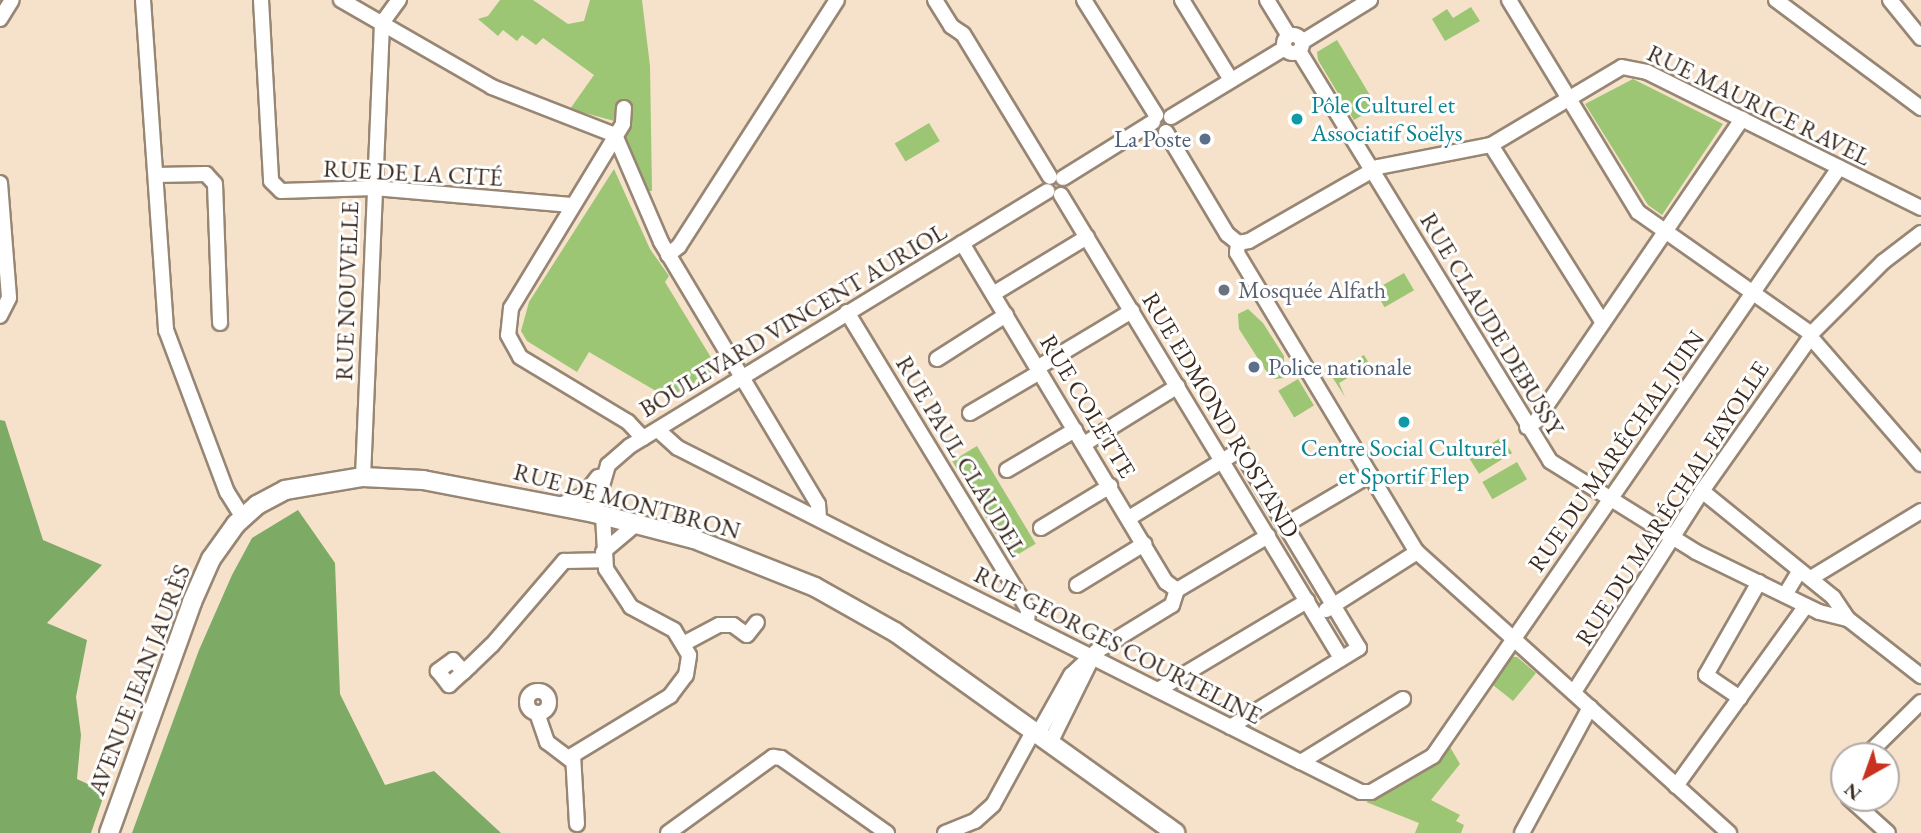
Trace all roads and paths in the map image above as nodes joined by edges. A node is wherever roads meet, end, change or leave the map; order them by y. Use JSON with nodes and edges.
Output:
{"nodes":[{"id":1,"x":12,"y":0,"type":"edge"},
{"id":2,"x":143,"y":0,"type":"edge"},
{"id":3,"x":261,"y":0,"type":"edge"},
{"id":4,"x":341,"y":0,"type":"edge"},
{"id":5,"x":399,"y":0,"type":"edge"},
{"id":6,"x":837,"y":0,"type":"edge"},
{"id":7,"x":935,"y":0,"type":"edge"},
{"id":8,"x":1084,"y":0,"type":"edge"},
{"id":9,"x":1182,"y":0,"type":"edge"},
{"id":10,"x":1267,"y":0,"type":"edge"},
{"id":11,"x":1356,"y":0,"type":"edge"},
{"id":12,"x":1370,"y":0,"type":"edge"},
{"id":13,"x":1509,"y":0,"type":"edge"},
{"id":14,"x":1776,"y":0,"type":"edge"},
{"id":15,"x":1890,"y":0,"type":"edge"},
{"id":16,"x":0,"y":19,"type":"edge"},
{"id":17,"x":382,"y":23,"type":"junction"},
{"id":18,"x":1921,"y":38,"type":"edge"},
{"id":19,"x":1295,"y":43,"type":"junction"},
{"id":20,"x":1231,"y":80,"type":"junction"},
{"id":21,"x":1568,"y":97,"type":"junction"},
{"id":22,"x":624,"y":108,"type":"dead end"},
{"id":23,"x":1921,"y":108,"type":"edge"},
{"id":24,"x":1742,"y":120,"type":"junction"},
{"id":25,"x":1157,"y":125,"type":"junction"},
{"id":26,"x":615,"y":135,"type":"junction"},
{"id":27,"x":1491,"y":145,"type":"junction"},
{"id":28,"x":1839,"y":168,"type":"junction"},
{"id":29,"x":1371,"y":170,"type":"junction"},
{"id":30,"x":156,"y":175,"type":"junction"},
{"id":31,"x":0,"y":183,"type":"edge"},
{"id":32,"x":1058,"y":185,"type":"junction"},
{"id":33,"x":374,"y":188,"type":"junction"},
{"id":34,"x":571,"y":205,"type":"junction"},
{"id":35,"x":1921,"y":208,"type":"edge"},
{"id":36,"x":1666,"y":231,"type":"junction"},
{"id":37,"x":1921,"y":233,"type":"edge"},
{"id":38,"x":1087,"y":237,"type":"junction"},
{"id":39,"x":962,"y":243,"type":"junction"},
{"id":40,"x":1238,"y":243,"type":"junction"},
{"id":41,"x":668,"y":255,"type":"junction"},
{"id":42,"x":1755,"y":291,"type":"junction"},
{"id":43,"x":993,"y":294,"type":"junction"},
{"id":44,"x":1132,"y":311,"type":"junction"},
{"id":45,"x":847,"y":312,"type":"junction"},
{"id":46,"x":1006,"y":315,"type":"junction"},
{"id":47,"x":0,"y":316,"type":"edge"},
{"id":48,"x":220,"y":323,"type":"dead end"},
{"id":49,"x":1603,"y":323,"type":"junction"},
{"id":50,"x":1811,"y":336,"type":"junction"},
{"id":51,"x":937,"y":359,"type":"dead end"},
{"id":52,"x":1039,"y":370,"type":"junction"},
{"id":53,"x":741,"y":377,"type":"junction"},
{"id":54,"x":1178,"y":386,"type":"junction"},
{"id":55,"x":970,"y":413,"type":"dead end"},
{"id":56,"x":1527,"y":427,"type":"junction"},
{"id":57,"x":1075,"y":430,"type":"junction"},
{"id":58,"x":659,"y":431,"type":"junction"},
{"id":59,"x":643,"y":438,"type":"junction"},
{"id":60,"x":1084,"y":444,"type":"junction"},
{"id":61,"x":1223,"y":461,"type":"junction"},
{"id":62,"x":1921,"y":464,"type":"edge"},
{"id":63,"x":608,"y":465,"type":"junction"},
{"id":64,"x":1007,"y":470,"type":"dead end"},
{"id":65,"x":1370,"y":475,"type":"junction"},
{"id":66,"x":363,"y":477,"type":"junction"},
{"id":67,"x":1110,"y":486,"type":"junction"},
{"id":68,"x":1702,"y":491,"type":"junction"},
{"id":69,"x":1610,"y":501,"type":"junction"},
{"id":70,"x":560,"y":505,"type":"junction"},
{"id":71,"x":1921,"y":511,"type":"edge"},
{"id":72,"x":598,"y":514,"type":"junction"},
{"id":73,"x":242,"y":516,"type":"junction"},
{"id":74,"x":1129,"y":518,"type":"junction"},
{"id":75,"x":818,"y":519,"type":"junction"},
{"id":76,"x":635,"y":525,"type":"junction"},
{"id":77,"x":1285,"y":525,"type":"junction"},
{"id":78,"x":1041,"y":528,"type":"dead end"},
{"id":79,"x":1268,"y":536,"type":"junction"},
{"id":80,"x":1672,"y":537,"type":"junction"},
{"id":81,"x":1144,"y":544,"type":"junction"},
{"id":82,"x":1417,"y":552,"type":"junction"},
{"id":83,"x":603,"y":556,"type":"junction"},
{"id":84,"x":1805,"y":575,"type":"junction"},
{"id":85,"x":1759,"y":582,"type":"junction"},
{"id":86,"x":1077,"y":585,"type":"dead end"},
{"id":87,"x":1177,"y":590,"type":"junction"},
{"id":88,"x":1785,"y":595,"type":"junction"},
{"id":89,"x":1307,"y":601,"type":"junction"},
{"id":90,"x":1333,"y":606,"type":"junction"},
{"id":91,"x":1806,"y":606,"type":"junction"},
{"id":92,"x":1316,"y":617,"type":"junction"},
{"id":93,"x":1848,"y":619,"type":"junction"},
{"id":94,"x":757,"y":622,"type":"dead end"},
{"id":95,"x":1027,"y":625,"type":"junction"},
{"id":96,"x":1514,"y":638,"type":"junction"},
{"id":97,"x":685,"y":643,"type":"junction"},
{"id":98,"x":1092,"y":657,"type":"junction"},
{"id":99,"x":1342,"y":658,"type":"junction"},
{"id":100,"x":464,"y":672,"type":"dead end"},
{"id":101,"x":1921,"y":676,"type":"edge"},
{"id":102,"x":1158,"y":690,"type":"junction"},
{"id":103,"x":1574,"y":692,"type":"junction"},
{"id":104,"x":1740,"y":698,"type":"junction"},
{"id":105,"x":1403,"y":699,"type":"dead end"},
{"id":106,"x":1921,"y":702,"type":"edge"},
{"id":107,"x":1590,"y":707,"type":"junction"},
{"id":108,"x":537,"y":713,"type":"dead end"},
{"id":109,"x":1230,"y":727,"type":"junction"},
{"id":110,"x":1041,"y":736,"type":"junction"},
{"id":111,"x":1880,"y":742,"type":"edge"},
{"id":112,"x":571,"y":760,"type":"junction"},
{"id":113,"x":1301,"y":762,"type":"junction"},
{"id":114,"x":1676,"y":786,"type":"junction"},
{"id":115,"x":1865,"y":812,"type":"edge"},
{"id":116,"x":578,"y":824,"type":"dead end"},
{"id":117,"x":109,"y":833,"type":"edge"},
{"id":118,"x":668,"y":833,"type":"edge"},
{"id":119,"x":887,"y":833,"type":"edge"},
{"id":120,"x":945,"y":833,"type":"edge"},
{"id":121,"x":1176,"y":833,"type":"edge"},
{"id":122,"x":1522,"y":833,"type":"edge"},
{"id":123,"x":1729,"y":833,"type":"edge"},
{"id":124,"x":1888,"y":833,"type":"edge"}],
"edges":[{"from":1,"to":16,"type":"street"},
{"from":2,"to":30,"type":"street"},
{"from":3,"to":33,"type":"street","name":"RUE DE LA CITÉ"},
{"from":4,"to":17,"type":"street"},
{"from":5,"to":17,"type":"street"},
{"from":6,"to":41,"type":"street"},
{"from":7,"to":32,"type":"street","name":"RUE EDMOND ROSTAND"},
{"from":8,"to":25,"type":"street"},
{"from":9,"to":20,"type":"street"},
{"from":10,"to":19,"type":"street","name":"RUE CLAUDE DEBUSSY"},
{"from":11,"to":19,"type":"street"},
{"from":12,"to":19,"type":"street"},
{"from":13,"to":21,"type":"street"},
{"from":14,"to":23,"type":"street"},
{"from":15,"to":18,"type":"street"},
{"from":17,"to":26,"type":"street"},
{"from":17,"to":33,"type":"street","name":"RUE NOUVELLE"},
{"from":19,"to":20,"type":"street"},
{"from":19,"to":29,"type":"street","name":"RUE CLAUDE DEBUSSY"},
{"from":20,"to":25,"type":"street"},
{"from":21,"to":24,"type":"street","name":"RUE MAURICE RAVEL"},
{"from":21,"to":27,"type":"street","name":"RUE MAURICE RAVEL"},
{"from":21,"to":36,"type":"street"},
{"from":22,"to":26,"type":"street"},
{"from":24,"to":28,"type":"street","name":"RUE MAURICE RAVEL"},
{"from":24,"to":36,"type":"street"},
{"from":25,"to":32,"type":"street","name":"BOULEVARD VINCENT AURIOL"},
{"from":25,"to":40,"type":"street"},
{"from":26,"to":34,"type":"street"},
{"from":26,"to":41,"type":"street"},
{"from":27,"to":29,"type":"street","name":"RUE MAURICE RAVEL"},
{"from":27,"to":49,"type":"street"},
{"from":28,"to":35,"type":"street","name":"RUE MAURICE RAVEL"},
{"from":28,"to":42,"type":"street","name":"RUE DU MARÉCHAL JUIN"},
{"from":29,"to":40,"type":"street","name":"RUE MAURICE RAVEL"},
{"from":29,"to":56,"type":"street","name":"RUE CLAUDE DEBUSSY"},
{"from":30,"to":48,"type":"street"},
{"from":30,"to":73,"type":"street"},
{"from":31,"to":47,"type":"street"},
{"from":32,"to":38,"type":"street","name":"RUE EDMOND ROSTAND"},
{"from":32,"to":39,"type":"street","name":"BOULEVARD VINCENT AURIOL"},
{"from":33,"to":34,"type":"street","name":"RUE DE LA CITÉ"},
{"from":33,"to":66,"type":"street","name":"RUE NOUVELLE"},
{"from":34,"to":59,"type":"street"},
{"from":36,"to":42,"type":"street"},
{"from":36,"to":49,"type":"street"},
{"from":37,"to":50,"type":"street","name":"RUE DU MARÉCHAL FAYOLLE"},
{"from":38,"to":43,"type":"street"},
{"from":38,"to":44,"type":"street","name":"RUE EDMOND ROSTAND"},
{"from":39,"to":43,"type":"street","name":"RUE COLETTE"},
{"from":39,"to":45,"type":"street","name":"BOULEVARD VINCENT AURIOL"},
{"from":40,"to":65,"type":"street"},
{"from":41,"to":53,"type":"street"},
{"from":42,"to":50,"type":"street"},
{"from":42,"to":69,"type":"street","name":"RUE DU MARÉCHAL JUIN"},
{"from":43,"to":46,"type":"street","name":"RUE COLETTE"},
{"from":44,"to":52,"type":"street"},
{"from":44,"to":54,"type":"street","name":"RUE EDMOND ROSTAND"},
{"from":45,"to":53,"type":"street","name":"BOULEVARD VINCENT AURIOL"},
{"from":45,"to":95,"type":"street","name":"RUE PAUL CLAUDEL"},
{"from":46,"to":51,"type":"street"},
{"from":46,"to":52,"type":"street","name":"RUE COLETTE"},
{"from":49,"to":56,"type":"street"},
{"from":50,"to":62,"type":"street"},
{"from":50,"to":68,"type":"street","name":"RUE DU MARÉCHAL FAYOLLE"},
{"from":52,"to":55,"type":"street"},
{"from":52,"to":57,"type":"street","name":"RUE COLETTE"},
{"from":53,"to":58,"type":"street","name":"BOULEVARD VINCENT AURIOL"},
{"from":53,"to":75,"type":"street"},
{"from":54,"to":60,"type":"street"},
{"from":54,"to":61,"type":"street","name":"RUE EDMOND ROSTAND"},
{"from":56,"to":69,"type":"street","name":"RUE CLAUDE DEBUSSY"},
{"from":57,"to":60,"type":"street","name":"RUE COLETTE"},
{"from":57,"to":64,"type":"street"},
{"from":58,"to":59,"type":"street","name":"BOULEVARD VINCENT AURIOL"},
{"from":58,"to":75,"type":"street","name":"RUE GEORGES COURTELINE"},
{"from":59,"to":63,"type":"street","name":"BOULEVARD VINCENT AURIOL"},
{"from":60,"to":67,"type":"street","name":"RUE COLETTE"},
{"from":61,"to":74,"type":"street"},
{"from":61,"to":77,"type":"street"},
{"from":61,"to":79,"type":"street","name":"RUE EDMOND ROSTAND"},
{"from":63,"to":70,"type":"street","name":"BOULEVARD VINCENT AURIOL"},
{"from":63,"to":72,"type":"street"},
{"from":65,"to":77,"type":"street"},
{"from":65,"to":82,"type":"street"},
{"from":66,"to":70,"type":"main road","name":"RUE DE MONTBRON"},
{"from":66,"to":73,"type":"main road","name":"AVENUE JEAN JAURÈS"},
{"from":67,"to":74,"type":"street","name":"RUE COLETTE"},
{"from":67,"to":78,"type":"street"},
{"from":68,"to":80,"type":"street","name":"RUE DU MARÉCHAL FAYOLLE"},
{"from":68,"to":84,"type":"street"},
{"from":69,"to":80,"type":"street","name":"RUE CLAUDE DEBUSSY"},
{"from":69,"to":96,"type":"street","name":"RUE DU MARÉCHAL JUIN"},
{"from":70,"to":72,"type":"main road","name":"RUE DE MONTBRON"},
{"from":71,"to":84,"type":"street"},
{"from":72,"to":76,"type":"main road","name":"RUE DE MONTBRON"},
{"from":72,"to":83,"type":"street"},
{"from":73,"to":117,"type":"main road","name":"AVENUE JEAN JAURÈS"},
{"from":74,"to":81,"type":"street","name":"RUE COLETTE"},
{"from":75,"to":95,"type":"street","name":"RUE GEORGES COURTELINE"},
{"from":76,"to":83,"type":"street"},
{"from":76,"to":110,"type":"main road","name":"RUE DE MONTBRON"},
{"from":77,"to":90,"type":"street"},
{"from":79,"to":87,"type":"street"},
{"from":79,"to":89,"type":"street","name":"RUE EDMOND ROSTAND"},
{"from":80,"to":85,"type":"street","name":"RUE CLAUDE DEBUSSY"},
{"from":80,"to":103,"type":"street","name":"RUE DU MARÉCHAL FAYOLLE"},
{"from":81,"to":86,"type":"street"},
{"from":81,"to":87,"type":"street","name":"RUE COLETTE"},
{"from":82,"to":90,"type":"street"},
{"from":82,"to":96,"type":"street"},
{"from":83,"to":97,"type":"street"},
{"from":83,"to":100,"type":"street"},
{"from":84,"to":88,"type":"street"},
{"from":84,"to":93,"type":"street"},
{"from":85,"to":88,"type":"street","name":"RUE CLAUDE DEBUSSY"},
{"from":85,"to":104,"type":"street"},
{"from":87,"to":98,"type":"street"},
{"from":88,"to":91,"type":"street","name":"RUE CLAUDE DEBUSSY"},
{"from":89,"to":92,"type":"street","name":"RUE EDMOND ROSTAND"},
{"from":89,"to":102,"type":"street"},
{"from":90,"to":92,"type":"street"},
{"from":90,"to":99,"type":"street"},
{"from":91,"to":93,"type":"street","name":"RUE CLAUDE DEBUSSY"},
{"from":91,"to":104,"type":"street"},
{"from":92,"to":99,"type":"street","name":"RUE EDMOND ROSTAND"},
{"from":93,"to":101,"type":"street"},
{"from":94,"to":97,"type":"street"},
{"from":95,"to":98,"type":"street","name":"RUE GEORGES COURTELINE"},
{"from":96,"to":103,"type":"street"},
{"from":96,"to":113,"type":"street","name":"RUE GEORGES COURTELINE"},
{"from":97,"to":112,"type":"street"},
{"from":98,"to":102,"type":"street","name":"RUE GEORGES COURTELINE"},
{"from":98,"to":110,"type":"street"},
{"from":99,"to":109,"type":"street"},
{"from":102,"to":109,"type":"street","name":"RUE GEORGES COURTELINE"},
{"from":103,"to":107,"type":"street"},
{"from":104,"to":114,"type":"street"},
{"from":105,"to":113,"type":"street"},
{"from":106,"to":111,"type":"street"},
{"from":107,"to":114,"type":"street"},
{"from":107,"to":122,"type":"street"},
{"from":108,"to":112,"type":"street"},
{"from":109,"to":113,"type":"street","name":"RUE GEORGES COURTELINE"},
{"from":110,"to":120,"type":"street"},
{"from":110,"to":121,"type":"main road","name":"RUE DE MONTBRON"},
{"from":112,"to":116,"type":"street"},
{"from":114,"to":123,"type":"street"},
{"from":115,"to":124,"type":"street"},
{"from":118,"to":119,"type":"street"}]}
